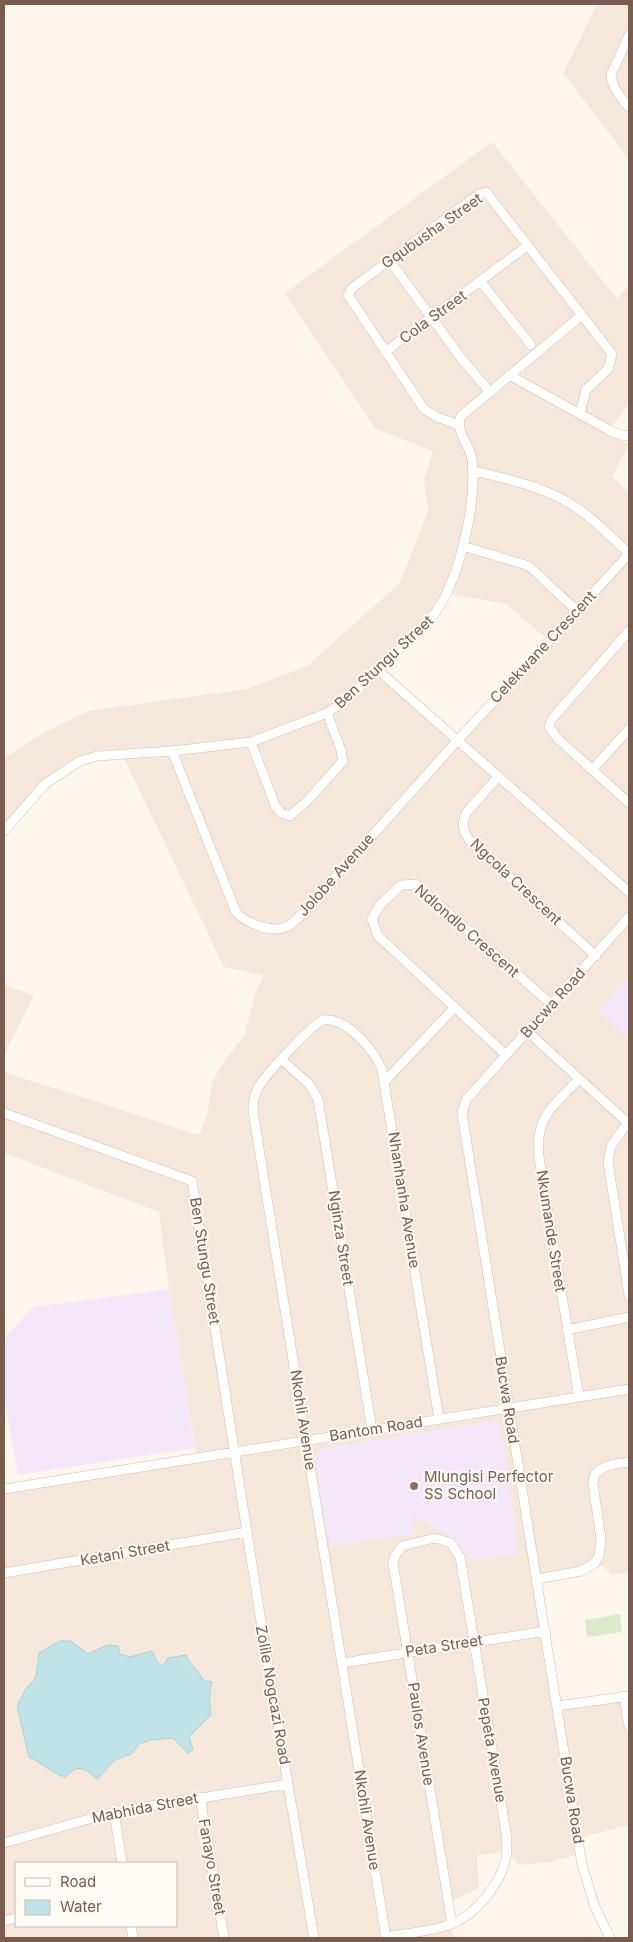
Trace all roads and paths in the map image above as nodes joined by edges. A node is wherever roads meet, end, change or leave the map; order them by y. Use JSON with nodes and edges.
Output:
{"nodes":[{"id":1,"x":629,"y":39,"type":"edge"},
{"id":2,"x":629,"y":107,"type":"edge"},
{"id":3,"x":527,"y":246,"type":"junction"},
{"id":4,"x":390,"y":261,"type":"junction"},
{"id":5,"x":481,"y":282,"type":"junction"},
{"id":6,"x":582,"y":315,"type":"junction"},
{"id":7,"x":432,"y":317,"type":"junction"},
{"id":8,"x":531,"y":345,"type":"dead end"},
{"id":9,"x":385,"y":352,"type":"junction"},
{"id":10,"x":509,"y":375,"type":"junction"},
{"id":11,"x":489,"y":391,"type":"junction"},
{"id":12,"x":580,"y":414,"type":"junction"},
{"id":13,"x":459,"y":425,"type":"junction"},
{"id":14,"x":629,"y":435,"type":"edge"},
{"id":15,"x":473,"y":471,"type":"junction"},
{"id":16,"x":462,"y":546,"type":"junction"},
{"id":17,"x":629,"y":554,"type":"edge"},
{"id":18,"x":576,"y":610,"type":"junction"},
{"id":19,"x":629,"y":631,"type":"edge"},
{"id":20,"x":378,"y":670,"type":"junction"},
{"id":21,"x":327,"y":712,"type":"junction"},
{"id":22,"x":629,"y":730,"type":"edge"},
{"id":23,"x":457,"y":741,"type":"junction"},
{"id":24,"x":251,"y":742,"type":"junction"},
{"id":25,"x":172,"y":751,"type":"junction"},
{"id":26,"x":592,"y":770,"type":"junction"},
{"id":27,"x":497,"y":778,"type":"junction"},
{"id":28,"x":629,"y":803,"type":"edge"},
{"id":29,"x":4,"y":831,"type":"edge"},
{"id":30,"x":629,"y":892,"type":"edge"},
{"id":31,"x":629,"y":917,"type":"edge"},
{"id":32,"x":596,"y":956,"type":"junction"},
{"id":33,"x":552,"y":1004,"type":"junction"},
{"id":34,"x":455,"y":1007,"type":"junction"},
{"id":35,"x":528,"y":1032,"type":"junction"},
{"id":36,"x":506,"y":1054,"type":"junction"},
{"id":37,"x":282,"y":1060,"type":"junction"},
{"id":38,"x":579,"y":1079,"type":"junction"},
{"id":39,"x":385,"y":1082,"type":"junction"},
{"id":40,"x":4,"y":1113,"type":"edge"},
{"id":41,"x":629,"y":1122,"type":"edge"},
{"id":42,"x":629,"y":1296,"type":"edge"},
{"id":43,"x":629,"y":1317,"type":"edge"},
{"id":44,"x":567,"y":1330,"type":"junction"},
{"id":45,"x":629,"y":1389,"type":"edge"},
{"id":46,"x":579,"y":1397,"type":"junction"},
{"id":47,"x":508,"y":1409,"type":"junction"},
{"id":48,"x":439,"y":1419,"type":"junction"},
{"id":49,"x":372,"y":1430,"type":"junction"},
{"id":50,"x":307,"y":1440,"type":"junction"},
{"id":51,"x":234,"y":1451,"type":"junction"},
{"id":52,"x":629,"y":1462,"type":"edge"},
{"id":53,"x":4,"y":1489,"type":"edge"},
{"id":54,"x":247,"y":1532,"type":"junction"},
{"id":55,"x":402,"y":1546,"type":"joint"},
{"id":56,"x":4,"y":1574,"type":"edge"},
{"id":57,"x":538,"y":1578,"type":"junction"},
{"id":58,"x":546,"y":1630,"type":"junction"},
{"id":59,"x":474,"y":1641,"type":"junction"},
{"id":60,"x":408,"y":1652,"type":"junction"},
{"id":61,"x":342,"y":1663,"type":"junction"},
{"id":62,"x":627,"y":1696,"type":"edge"},
{"id":63,"x":557,"y":1706,"type":"junction"},
{"id":64,"x":629,"y":1726,"type":"edge"},
{"id":65,"x":288,"y":1784,"type":"junction"},
{"id":66,"x":200,"y":1797,"type":"junction"},
{"id":67,"x":114,"y":1812,"type":"junction"},
{"id":68,"x":4,"y":1843,"type":"edge"},
{"id":69,"x":122,"y":1862,"type":"edge"},
{"id":70,"x":452,"y":1924,"type":"junction"},
{"id":71,"x":224,"y":1938,"type":"edge"},
{"id":72,"x":314,"y":1938,"type":"edge"},
{"id":73,"x":386,"y":1938,"type":"edge"},
{"id":74,"x":610,"y":1938,"type":"edge"}],
"edges":[{"from":1,"to":2,"type":"street"},
{"from":3,"to":4,"type":"street","name":"Gqubusha Street"},
{"from":3,"to":5,"type":"street","name":"Cola Street"},
{"from":3,"to":6,"type":"street","name":"Gqubusha Street"},
{"from":4,"to":7,"type":"street"},
{"from":4,"to":9,"type":"street","name":"Gqubusha Street"},
{"from":5,"to":7,"type":"street","name":"Cola Street"},
{"from":5,"to":8,"type":"street","name":"Cola Street"},
{"from":6,"to":10,"type":"street"},
{"from":6,"to":12,"type":"street","name":"Gqubusha Street"},
{"from":7,"to":9,"type":"street","name":"Cola Street"},
{"from":7,"to":11,"type":"street"},
{"from":9,"to":13,"type":"street","name":"Gqubusha Street"},
{"from":10,"to":11,"type":"street"},
{"from":10,"to":12,"type":"street"},
{"from":11,"to":13,"type":"street"},
{"from":12,"to":14,"type":"street"},
{"from":13,"to":15,"type":"street","name":"Ben Stungu Street"},
{"from":15,"to":16,"type":"street","name":"Ben Stungu Street"},
{"from":15,"to":17,"type":"street"},
{"from":16,"to":18,"type":"street"},
{"from":16,"to":20,"type":"street","name":"Ben Stungu Street"},
{"from":17,"to":18,"type":"street","name":"Celekwane Crescent"},
{"from":18,"to":23,"type":"street","name":"Celekwane Crescent"},
{"from":19,"to":26,"type":"street"},
{"from":20,"to":21,"type":"street","name":"Ben Stungu Street"},
{"from":20,"to":23,"type":"street"},
{"from":21,"to":24,"type":"street","name":"Ben Stungu Street"},
{"from":21,"to":24,"type":"street"},
{"from":22,"to":26,"type":"street"},
{"from":23,"to":25,"type":"street","name":"Jolobe Avenue"},
{"from":23,"to":27,"type":"street"},
{"from":24,"to":25,"type":"street","name":"Ben Stungu Street"},
{"from":25,"to":29,"type":"street","name":"Ben Stungu Street"},
{"from":26,"to":28,"type":"street"},
{"from":27,"to":30,"type":"street"},
{"from":27,"to":32,"type":"street","name":"Ngcola Crescent"},
{"from":31,"to":32,"type":"street","name":"Bucwa Road"},
{"from":32,"to":33,"type":"street","name":"Bucwa Road"},
{"from":33,"to":34,"type":"street","name":"Ndlondlo Crescent"},
{"from":33,"to":35,"type":"street","name":"Bucwa Road"},
{"from":34,"to":36,"type":"street","name":"Ndlondlo Crescent"},
{"from":34,"to":39,"type":"street"},
{"from":35,"to":36,"type":"street","name":"Bucwa Road"},
{"from":35,"to":38,"type":"street"},
{"from":36,"to":47,"type":"street","name":"Bucwa Road"},
{"from":37,"to":39,"type":"street","name":"Nkohli Avenue"},
{"from":37,"to":49,"type":"street","name":"Nginza Street"},
{"from":37,"to":50,"type":"street","name":"Nkohli Avenue"},
{"from":38,"to":41,"type":"street"},
{"from":38,"to":44,"type":"street","name":"Nkumande Street"},
{"from":39,"to":48,"type":"street","name":"Nhanhanha Avenue"},
{"from":40,"to":51,"type":"street","name":"Ben Stungu Street"},
{"from":41,"to":42,"type":"street"},
{"from":43,"to":44,"type":"street"},
{"from":44,"to":46,"type":"street","name":"Nkumande Street"},
{"from":45,"to":46,"type":"street","name":"Bantom Road"},
{"from":46,"to":47,"type":"street","name":"Bantom Road"},
{"from":47,"to":48,"type":"street","name":"Bantom Road"},
{"from":47,"to":57,"type":"street","name":"Bucwa Road"},
{"from":48,"to":49,"type":"street","name":"Bantom Road"},
{"from":49,"to":50,"type":"street","name":"Bantom Road"},
{"from":50,"to":51,"type":"street","name":"Bantom Road"},
{"from":50,"to":61,"type":"street","name":"Nkohli Avenue"},
{"from":51,"to":53,"type":"street","name":"Bantom Road"},
{"from":51,"to":54,"type":"street","name":"Zolile Nogcazi Road"},
{"from":52,"to":57,"type":"street"},
{"from":54,"to":56,"type":"street","name":"Ketani Street"},
{"from":54,"to":65,"type":"street","name":"Zolile Nogcazi Road"},
{"from":55,"to":59,"type":"street","name":"Pepeta Avenue"},
{"from":55,"to":60,"type":"street","name":"Paulos Avenue"},
{"from":57,"to":58,"type":"street","name":"Bucwa Road"},
{"from":58,"to":59,"type":"street","name":"Peta Street"},
{"from":58,"to":63,"type":"street","name":"Bucwa Road"},
{"from":59,"to":60,"type":"street","name":"Peta Street"},
{"from":59,"to":70,"type":"street","name":"Pepeta Avenue"},
{"from":60,"to":61,"type":"street","name":"Peta Street"},
{"from":60,"to":70,"type":"street","name":"Paulos Avenue"},
{"from":61,"to":73,"type":"street","name":"Nkohli Avenue"},
{"from":62,"to":63,"type":"street"},
{"from":62,"to":64,"type":"street"},
{"from":63,"to":74,"type":"street","name":"Bucwa Road"},
{"from":65,"to":66,"type":"street","name":"Mabhida Street"},
{"from":65,"to":72,"type":"street","name":"Zolile Nogcazi Road"},
{"from":66,"to":67,"type":"street","name":"Mabhida Street"},
{"from":66,"to":71,"type":"street","name":"Fanayo Street"},
{"from":67,"to":68,"type":"street","name":"Mabhida Street"},
{"from":67,"to":69,"type":"street"},
{"from":70,"to":73,"type":"street","name":"Pepeta Avenue"}]}
